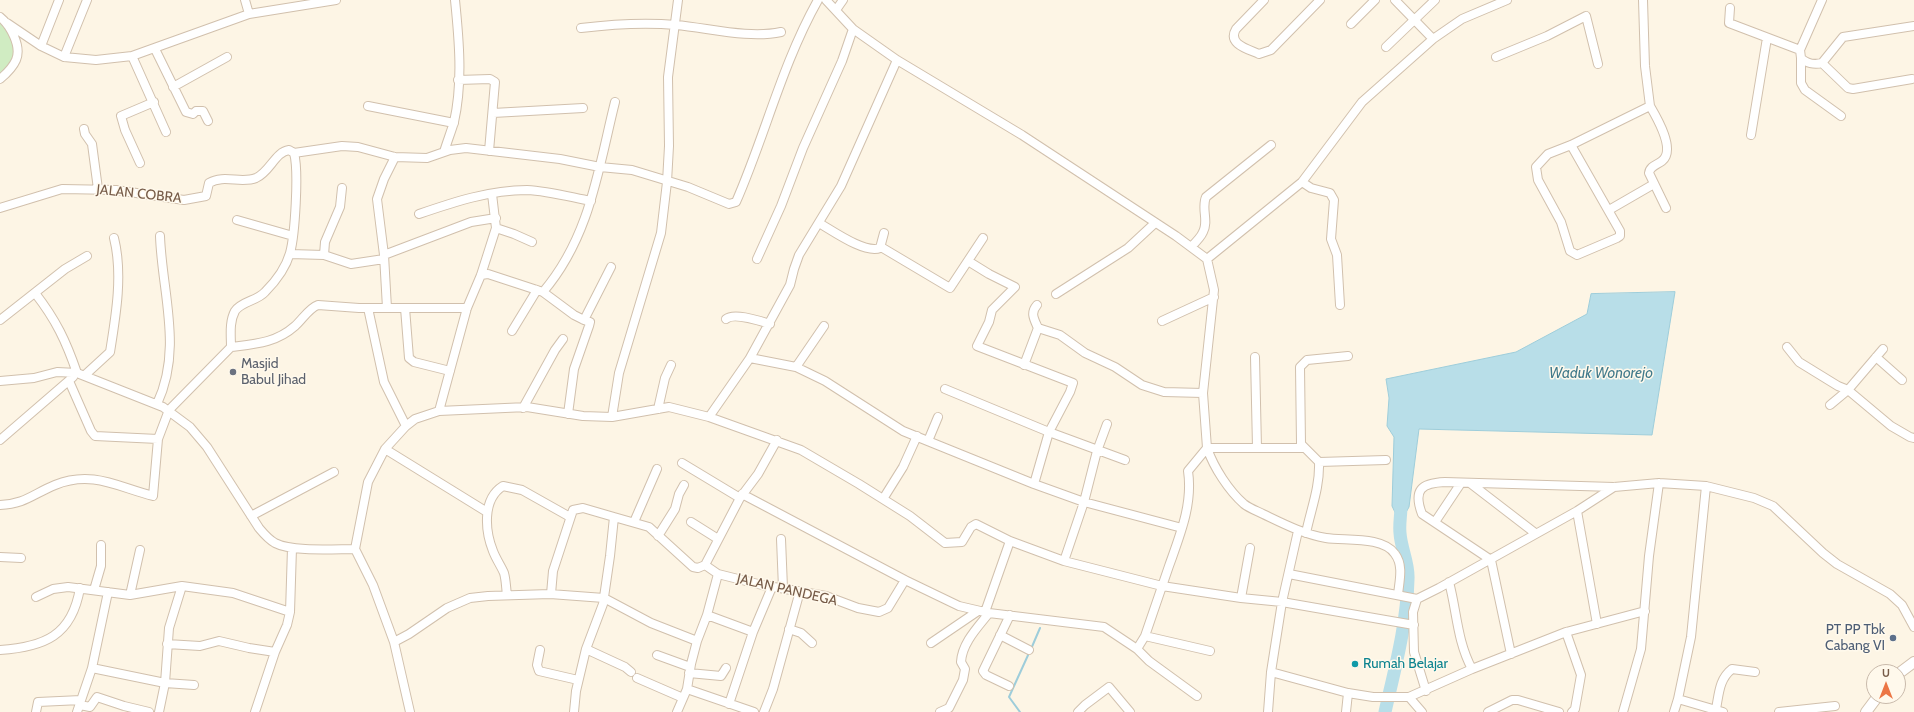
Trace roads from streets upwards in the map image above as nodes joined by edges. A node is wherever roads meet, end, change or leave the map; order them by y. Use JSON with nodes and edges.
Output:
{"nodes":[{"id":1,"x":59,"y":0,"type":"edge"},
{"id":2,"x":87,"y":0,"type":"edge"},
{"id":3,"x":245,"y":0,"type":"edge"},
{"id":4,"x":336,"y":0,"type":"edge"},
{"id":5,"x":455,"y":0,"type":"edge"},
{"id":6,"x":678,"y":0,"type":"edge"},
{"id":7,"x":818,"y":0,"type":"edge"},
{"id":8,"x":826,"y":0,"type":"edge"},
{"id":9,"x":843,"y":0,"type":"edge"},
{"id":10,"x":1264,"y":0,"type":"edge"},
{"id":11,"x":1320,"y":0,"type":"edge"},
{"id":12,"x":1376,"y":0,"type":"edge"},
{"id":13,"x":1396,"y":0,"type":"edge"},
{"id":14,"x":1435,"y":0,"type":"edge"},
{"id":15,"x":1507,"y":0,"type":"edge"},
{"id":16,"x":1643,"y":0,"type":"edge"},
{"id":17,"x":1822,"y":0,"type":"edge"},
{"id":18,"x":1730,"y":8,"type":"dead end"},
{"id":19,"x":836,"y":10,"type":"junction"},
{"id":20,"x":249,"y":14,"type":"junction"},
{"id":21,"x":0,"y":16,"type":"edge"},
{"id":22,"x":1414,"y":20,"type":"junction"},
{"id":23,"x":7,"y":22,"type":"junction"},
{"id":24,"x":1351,"y":24,"type":"dead end"},
{"id":25,"x":675,"y":25,"type":"junction"},
{"id":26,"x":1914,"y":26,"type":"edge"},
{"id":27,"x":581,"y":28,"type":"dead end"},
{"id":28,"x":853,"y":29,"type":"junction"},
{"id":29,"x":781,"y":32,"type":"dead end"},
{"id":30,"x":1768,"y":38,"type":"junction"},
{"id":31,"x":1433,"y":40,"type":"junction"},
{"id":32,"x":41,"y":46,"type":"junction"},
{"id":33,"x":1386,"y":47,"type":"dead end"},
{"id":34,"x":155,"y":49,"type":"junction"},
{"id":35,"x":1800,"y":54,"type":"junction"},
{"id":36,"x":132,"y":56,"type":"junction"},
{"id":37,"x":64,"y":57,"type":"junction"},
{"id":38,"x":227,"y":57,"type":"dead end"},
{"id":39,"x":1496,"y":57,"type":"dead end"},
{"id":40,"x":897,"y":60,"type":"junction"},
{"id":41,"x":1822,"y":63,"type":"junction"},
{"id":42,"x":1598,"y":64,"type":"dead end"},
{"id":43,"x":1912,"y":79,"type":"dead end"},
{"id":44,"x":0,"y":80,"type":"edge"},
{"id":45,"x":458,"y":80,"type":"junction"},
{"id":46,"x":173,"y":87,"type":"junction"},
{"id":47,"x":154,"y":102,"type":"junction"},
{"id":48,"x":615,"y":102,"type":"dead end"},
{"id":49,"x":368,"y":106,"type":"dead end"},
{"id":50,"x":1650,"y":106,"type":"junction"},
{"id":51,"x":583,"y":108,"type":"dead end"},
{"id":52,"x":494,"y":112,"type":"junction"},
{"id":53,"x":1840,"y":116,"type":"dead end"},
{"id":54,"x":208,"y":121,"type":"dead end"},
{"id":55,"x":454,"y":123,"type":"junction"},
{"id":56,"x":84,"y":129,"type":"dead end"},
{"id":57,"x":166,"y":132,"type":"dead end"},
{"id":58,"x":1751,"y":135,"type":"dead end"},
{"id":59,"x":1271,"y":145,"type":"dead end"},
{"id":60,"x":1571,"y":145,"type":"junction"},
{"id":61,"x":489,"y":151,"type":"junction"},
{"id":62,"x":444,"y":152,"type":"junction"},
{"id":63,"x":294,"y":153,"type":"junction"},
{"id":64,"x":395,"y":157,"type":"junction"},
{"id":65,"x":140,"y":164,"type":"dead end"},
{"id":66,"x":600,"y":167,"type":"junction"},
{"id":67,"x":667,"y":182,"type":"junction"},
{"id":68,"x":1302,"y":182,"type":"junction"},
{"id":69,"x":1654,"y":184,"type":"junction"},
{"id":70,"x":342,"y":188,"type":"dead end"},
{"id":71,"x":98,"y":189,"type":"junction"},
{"id":72,"x":492,"y":194,"type":"junction"},
{"id":73,"x":591,"y":201,"type":"junction"},
{"id":74,"x":0,"y":208,"type":"edge"},
{"id":75,"x":1666,"y":208,"type":"dead end"},
{"id":76,"x":1610,"y":210,"type":"junction"},
{"id":77,"x":420,"y":214,"type":"dead end"},
{"id":78,"x":496,"y":218,"type":"junction"},
{"id":79,"x":237,"y":220,"type":"dead end"},
{"id":80,"x":819,"y":223,"type":"junction"},
{"id":81,"x":1155,"y":223,"type":"junction"},
{"id":82,"x":496,"y":228,"type":"junction"},
{"id":83,"x":884,"y":233,"type":"dead end"},
{"id":84,"x":160,"y":236,"type":"dead end"},
{"id":85,"x":294,"y":236,"type":"junction"},
{"id":86,"x":114,"y":238,"type":"dead end"},
{"id":87,"x":983,"y":238,"type":"dead end"},
{"id":88,"x":532,"y":242,"type":"dead end"},
{"id":89,"x":881,"y":247,"type":"junction"},
{"id":90,"x":1191,"y":247,"type":"junction"},
{"id":91,"x":290,"y":254,"type":"junction"},
{"id":92,"x":324,"y":255,"type":"junction"},
{"id":93,"x":86,"y":256,"type":"dead end"},
{"id":94,"x":384,"y":257,"type":"junction"},
{"id":95,"x":757,"y":259,"type":"dead end"},
{"id":96,"x":1206,"y":259,"type":"junction"},
{"id":97,"x":968,"y":261,"type":"junction"},
{"id":98,"x":611,"y":266,"type":"dead end"},
{"id":99,"x":481,"y":275,"type":"junction"},
{"id":100,"x":540,"y":291,"type":"junction"},
{"id":101,"x":36,"y":293,"type":"junction"},
{"id":102,"x":1056,"y":294,"type":"dead end"},
{"id":103,"x":1214,"y":297,"type":"junction"},
{"id":104,"x":1037,"y":305,"type":"dead end"},
{"id":105,"x":1340,"y":305,"type":"dead end"},
{"id":106,"x":368,"y":308,"type":"junction"},
{"id":107,"x":387,"y":308,"type":"junction"},
{"id":108,"x":405,"y":308,"type":"junction"},
{"id":109,"x":467,"y":308,"type":"junction"},
{"id":110,"x":726,"y":319,"type":"dead end"},
{"id":111,"x":0,"y":320,"type":"edge"},
{"id":112,"x":584,"y":320,"type":"junction"},
{"id":113,"x":1162,"y":321,"type":"dead end"},
{"id":114,"x":770,"y":324,"type":"junction"},
{"id":115,"x":824,"y":326,"type":"dead end"},
{"id":116,"x":1038,"y":328,"type":"junction"},
{"id":117,"x":512,"y":331,"type":"dead end"},
{"id":118,"x":563,"y":339,"type":"dead end"},
{"id":119,"x":1787,"y":347,"type":"dead end"},
{"id":120,"x":231,"y":348,"type":"junction"},
{"id":121,"x":1883,"y":349,"type":"dead end"},
{"id":122,"x":1348,"y":356,"type":"dead end"},
{"id":123,"x":1255,"y":357,"type":"dead end"},
{"id":124,"x":1876,"y":357,"type":"junction"},
{"id":125,"x":750,"y":358,"type":"junction"},
{"id":126,"x":671,"y":365,"type":"dead end"},
{"id":127,"x":1024,"y":365,"type":"junction"},
{"id":128,"x":796,"y":367,"type":"junction"},
{"id":129,"x":450,"y":371,"type":"junction"},
{"id":130,"x":81,"y":374,"type":"junction"},
{"id":131,"x":1902,"y":380,"type":"dead end"},
{"id":132,"x":0,"y":381,"type":"edge"},
{"id":133,"x":69,"y":381,"type":"junction"},
{"id":134,"x":945,"y":389,"type":"dead end"},
{"id":135,"x":1848,"y":390,"type":"junction"},
{"id":136,"x":1202,"y":394,"type":"junction"},
{"id":137,"x":157,"y":404,"type":"junction"},
{"id":138,"x":1830,"y":405,"type":"dead end"},
{"id":139,"x":523,"y":408,"type":"junction"},
{"id":140,"x":658,"y":409,"type":"junction"},
{"id":141,"x":169,"y":410,"type":"junction"},
{"id":142,"x":439,"y":411,"type":"junction"},
{"id":143,"x":568,"y":414,"type":"junction"},
{"id":144,"x":612,"y":417,"type":"junction"},
{"id":145,"x":709,"y":417,"type":"junction"},
{"id":146,"x":938,"y":417,"type":"dead end"},
{"id":147,"x":1107,"y":424,"type":"dead end"},
{"id":148,"x":406,"y":426,"type":"junction"},
{"id":149,"x":1049,"y":432,"type":"junction"},
{"id":150,"x":917,"y":436,"type":"junction"},
{"id":151,"x":1914,"y":438,"type":"edge"},
{"id":152,"x":158,"y":439,"type":"junction"},
{"id":153,"x":0,"y":440,"type":"edge"},
{"id":154,"x":777,"y":440,"type":"junction"},
{"id":155,"x":928,"y":441,"type":"junction"},
{"id":156,"x":1207,"y":448,"type":"junction"},
{"id":157,"x":1257,"y":448,"type":"junction"},
{"id":158,"x":1304,"y":448,"type":"junction"},
{"id":159,"x":385,"y":449,"type":"junction"},
{"id":160,"x":1097,"y":451,"type":"junction"},
{"id":161,"x":1125,"y":460,"type":"dead end"},
{"id":162,"x":1386,"y":460,"type":"dead end"},
{"id":163,"x":1319,"y":462,"type":"junction"},
{"id":164,"x":682,"y":463,"type":"dead end"},
{"id":165,"x":657,"y":469,"type":"dead end"},
{"id":166,"x":334,"y":472,"type":"dead end"},
{"id":167,"x":1461,"y":483,"type":"junction"},
{"id":168,"x":1470,"y":483,"type":"junction"},
{"id":169,"x":1659,"y":483,"type":"junction"},
{"id":170,"x":1034,"y":484,"type":"junction"},
{"id":171,"x":684,"y":485,"type":"dead end"},
{"id":172,"x":1706,"y":486,"type":"junction"},
{"id":173,"x":1614,"y":487,"type":"junction"},
{"id":174,"x":741,"y":496,"type":"junction"},
{"id":175,"x":883,"y":499,"type":"junction"},
{"id":176,"x":1084,"y":502,"type":"junction"},
{"id":177,"x":0,"y":505,"type":"edge"},
{"id":178,"x":1576,"y":511,"type":"junction"},
{"id":179,"x":487,"y":512,"type":"junction"},
{"id":180,"x":251,"y":516,"type":"junction"},
{"id":181,"x":570,"y":517,"type":"junction"},
{"id":182,"x":614,"y":517,"type":"junction"},
{"id":183,"x":634,"y":522,"type":"junction"},
{"id":184,"x":691,"y":522,"type":"dead end"},
{"id":185,"x":1434,"y":522,"type":"junction"},
{"id":186,"x":1182,"y":528,"type":"junction"},
{"id":187,"x":1302,"y":532,"type":"junction"},
{"id":188,"x":1535,"y":533,"type":"junction"},
{"id":189,"x":658,"y":536,"type":"junction"},
{"id":190,"x":718,"y":539,"type":"junction"},
{"id":191,"x":781,"y":539,"type":"dead end"},
{"id":192,"x":1010,"y":540,"type":"junction"},
{"id":193,"x":101,"y":545,"type":"dead end"},
{"id":194,"x":292,"y":548,"type":"junction"},
{"id":195,"x":1250,"y":548,"type":"dead end"},
{"id":196,"x":355,"y":549,"type":"junction"},
{"id":197,"x":140,"y":550,"type":"dead end"},
{"id":198,"x":0,"y":557,"type":"edge"},
{"id":199,"x":21,"y":558,"type":"dead end"},
{"id":200,"x":1491,"y":560,"type":"junction"},
{"id":201,"x":1064,"y":561,"type":"junction"},
{"id":202,"x":705,"y":565,"type":"junction"},
{"id":203,"x":718,"y":574,"type":"junction"},
{"id":204,"x":1289,"y":574,"type":"junction"},
{"id":205,"x":905,"y":580,"type":"junction"},
{"id":206,"x":1449,"y":582,"type":"junction"},
{"id":207,"x":182,"y":586,"type":"junction"},
{"id":208,"x":1162,"y":586,"type":"junction"},
{"id":209,"x":772,"y":587,"type":"junction"},
{"id":210,"x":80,"y":588,"type":"junction"},
{"id":211,"x":783,"y":588,"type":"junction"},
{"id":212,"x":94,"y":590,"type":"junction"},
{"id":213,"x":800,"y":591,"type":"junction"},
{"id":214,"x":108,"y":592,"type":"junction"},
{"id":215,"x":551,"y":594,"type":"junction"},
{"id":216,"x":130,"y":595,"type":"junction"},
{"id":217,"x":507,"y":595,"type":"junction"},
{"id":218,"x":1399,"y":596,"type":"junction"},
{"id":219,"x":36,"y":597,"type":"dead end"},
{"id":220,"x":604,"y":598,"type":"junction"},
{"id":221,"x":1241,"y":598,"type":"junction"},
{"id":222,"x":1416,"y":598,"type":"junction"},
{"id":223,"x":1282,"y":602,"type":"junction"},
{"id":224,"x":1645,"y":611,"type":"junction"},
{"id":225,"x":290,"y":612,"type":"junction"},
{"id":226,"x":984,"y":612,"type":"junction"},
{"id":227,"x":1010,"y":615,"type":"junction"},
{"id":228,"x":707,"y":616,"type":"junction"},
{"id":229,"x":1597,"y":624,"type":"junction"},
{"id":230,"x":1413,"y":625,"type":"junction"},
{"id":231,"x":1914,"y":628,"type":"edge"},
{"id":232,"x":790,"y":629,"type":"junction"},
{"id":233,"x":753,"y":632,"type":"junction"},
{"id":234,"x":1566,"y":632,"type":"junction"},
{"id":235,"x":1000,"y":635,"type":"junction"},
{"id":236,"x":1145,"y":636,"type":"junction"},
{"id":237,"x":697,"y":641,"type":"junction"},
{"id":238,"x":394,"y":642,"type":"junction"},
{"id":239,"x":812,"y":643,"type":"dead end"},
{"id":240,"x":931,"y":643,"type":"dead end"},
{"id":241,"x":167,"y":644,"type":"junction"},
{"id":242,"x":586,"y":649,"type":"junction"},
{"id":243,"x":1137,"y":649,"type":"junction"},
{"id":244,"x":0,"y":650,"type":"edge"},
{"id":245,"x":540,"y":650,"type":"dead end"},
{"id":246,"x":1029,"y":650,"type":"dead end"},
{"id":247,"x":1210,"y":651,"type":"dead end"},
{"id":248,"x":275,"y":652,"type":"junction"},
{"id":249,"x":1511,"y":654,"type":"junction"},
{"id":250,"x":657,"y":655,"type":"dead end"},
{"id":251,"x":92,"y":668,"type":"junction"},
{"id":252,"x":726,"y":668,"type":"dead end"},
{"id":253,"x":1472,"y":669,"type":"junction"},
{"id":254,"x":690,"y":670,"type":"junction"},
{"id":255,"x":631,"y":672,"type":"dead end"},
{"id":256,"x":1271,"y":672,"type":"junction"},
{"id":257,"x":1755,"y":672,"type":"dead end"},
{"id":258,"x":637,"y":678,"type":"dead end"},
{"id":259,"x":578,"y":680,"type":"junction"},
{"id":260,"x":165,"y":683,"type":"junction"},
{"id":261,"x":194,"y":685,"type":"dead end"},
{"id":262,"x":1009,"y":686,"type":"dead end"},
{"id":263,"x":687,"y":689,"type":"junction"},
{"id":264,"x":1426,"y":691,"type":"junction"},
{"id":265,"x":1348,"y":693,"type":"junction"},
{"id":266,"x":1196,"y":696,"type":"dead end"},
{"id":267,"x":1409,"y":697,"type":"junction"},
{"id":268,"x":683,"y":698,"type":"junction"},
{"id":269,"x":1678,"y":699,"type":"junction"},
{"id":270,"x":729,"y":704,"type":"junction"},
{"id":271,"x":80,"y":706,"type":"edge"},
{"id":272,"x":1834,"y":706,"type":"dead end"},
{"id":273,"x":1719,"y":711,"type":"edge"},
{"id":274,"x":36,"y":712,"type":"edge"},
{"id":275,"x":149,"y":712,"type":"edge"},
{"id":276,"x":159,"y":712,"type":"edge"},
{"id":277,"x":255,"y":712,"type":"edge"},
{"id":278,"x":410,"y":712,"type":"edge"},
{"id":279,"x":574,"y":712,"type":"edge"},
{"id":280,"x":677,"y":712,"type":"edge"},
{"id":281,"x":754,"y":712,"type":"edge"},
{"id":282,"x":764,"y":712,"type":"edge"},
{"id":283,"x":940,"y":712,"type":"edge"},
{"id":284,"x":1078,"y":712,"type":"edge"},
{"id":285,"x":1130,"y":712,"type":"edge"},
{"id":286,"x":1268,"y":712,"type":"edge"},
{"id":287,"x":1346,"y":712,"type":"edge"},
{"id":288,"x":1422,"y":712,"type":"edge"},
{"id":289,"x":1488,"y":712,"type":"edge"},
{"id":290,"x":1559,"y":712,"type":"edge"},
{"id":291,"x":1572,"y":712,"type":"edge"},
{"id":292,"x":1623,"y":712,"type":"edge"},
{"id":293,"x":1674,"y":712,"type":"edge"},
{"id":294,"x":1780,"y":712,"type":"edge"}],
"edges":[{"from":1,"to":32,"type":"street"},
{"from":2,"to":37,"type":"street"},
{"from":3,"to":20,"type":"street"},
{"from":4,"to":20,"type":"street"},
{"from":5,"to":45,"type":"street"},
{"from":6,"to":25,"type":"street"},
{"from":7,"to":67,"type":"street"},
{"from":8,"to":19,"type":"street"},
{"from":9,"to":19,"type":"street"},
{"from":10,"to":11,"type":"street"},
{"from":12,"to":24,"type":"street"},
{"from":13,"to":22,"type":"street"},
{"from":14,"to":22,"type":"street"},
{"from":15,"to":31,"type":"street"},
{"from":16,"to":50,"type":"street"},
{"from":17,"to":35,"type":"street"},
{"from":18,"to":30,"type":"street"},
{"from":19,"to":28,"type":"street"},
{"from":20,"to":34,"type":"street"},
{"from":21,"to":23,"type":"street"},
{"from":22,"to":31,"type":"street"},
{"from":22,"to":33,"type":"street"},
{"from":23,"to":32,"type":"street"},
{"from":23,"to":44,"type":"street"},
{"from":25,"to":27,"type":"street"},
{"from":25,"to":29,"type":"street"},
{"from":25,"to":67,"type":"street"},
{"from":26,"to":41,"type":"street"},
{"from":28,"to":40,"type":"street"},
{"from":28,"to":95,"type":"street"},
{"from":30,"to":35,"type":"street"},
{"from":30,"to":58,"type":"street"},
{"from":31,"to":68,"type":"street"},
{"from":32,"to":37,"type":"street"},
{"from":34,"to":36,"type":"street"},
{"from":34,"to":46,"type":"street"},
{"from":35,"to":41,"type":"street"},
{"from":35,"to":53,"type":"street"},
{"from":36,"to":37,"type":"street"},
{"from":36,"to":47,"type":"street"},
{"from":38,"to":46,"type":"street"},
{"from":39,"to":42,"type":"street"},
{"from":40,"to":80,"type":"street"},
{"from":40,"to":81,"type":"street"},
{"from":41,"to":43,"type":"street"},
{"from":45,"to":52,"type":"street"},
{"from":45,"to":55,"type":"street"},
{"from":46,"to":54,"type":"street"},
{"from":47,"to":57,"type":"street"},
{"from":47,"to":65,"type":"street"},
{"from":48,"to":66,"type":"street"},
{"from":49,"to":55,"type":"street"},
{"from":50,"to":60,"type":"street"},
{"from":50,"to":69,"type":"street"},
{"from":51,"to":52,"type":"street"},
{"from":52,"to":61,"type":"street"},
{"from":55,"to":62,"type":"street"},
{"from":56,"to":71,"type":"street"},
{"from":59,"to":90,"type":"street"},
{"from":60,"to":76,"type":"street"},
{"from":60,"to":76,"type":"street"},
{"from":61,"to":62,"type":"street"},
{"from":61,"to":66,"type":"street"},
{"from":62,"to":64,"type":"street"},
{"from":63,"to":64,"type":"street"},
{"from":63,"to":71,"type":"street","name":"JALAN COBRA"},
{"from":63,"to":85,"type":"street"},
{"from":64,"to":94,"type":"street"},
{"from":66,"to":67,"type":"street"},
{"from":66,"to":73,"type":"street"},
{"from":67,"to":144,"type":"street"},
{"from":68,"to":96,"type":"street"},
{"from":68,"to":105,"type":"street"},
{"from":69,"to":75,"type":"street"},
{"from":69,"to":76,"type":"street"},
{"from":70,"to":92,"type":"street"},
{"from":71,"to":74,"type":"street","name":"JALAN COBRA"},
{"from":72,"to":73,"type":"street"},
{"from":72,"to":77,"type":"street"},
{"from":72,"to":78,"type":"street"},
{"from":73,"to":100,"type":"street"},
{"from":78,"to":82,"type":"street"},
{"from":78,"to":94,"type":"street"},
{"from":79,"to":85,"type":"street"},
{"from":80,"to":89,"type":"street"},
{"from":80,"to":114,"type":"street"},
{"from":81,"to":90,"type":"street"},
{"from":81,"to":102,"type":"street"},
{"from":82,"to":88,"type":"street"},
{"from":82,"to":99,"type":"street"},
{"from":83,"to":89,"type":"street"},
{"from":84,"to":137,"type":"street"},
{"from":85,"to":91,"type":"street"},
{"from":86,"to":130,"type":"street"},
{"from":87,"to":97,"type":"street"},
{"from":89,"to":97,"type":"street"},
{"from":90,"to":96,"type":"street"},
{"from":91,"to":92,"type":"street"},
{"from":91,"to":120,"type":"street"},
{"from":92,"to":94,"type":"street"},
{"from":93,"to":101,"type":"street"},
{"from":94,"to":107,"type":"street"},
{"from":96,"to":103,"type":"street"},
{"from":97,"to":127,"type":"street"},
{"from":98,"to":112,"type":"street"},
{"from":99,"to":100,"type":"street"},
{"from":99,"to":109,"type":"street"},
{"from":100,"to":112,"type":"street"},
{"from":100,"to":117,"type":"street"},
{"from":101,"to":111,"type":"street"},
{"from":101,"to":130,"type":"street"},
{"from":103,"to":113,"type":"street"},
{"from":103,"to":136,"type":"street"},
{"from":104,"to":116,"type":"street"},
{"from":106,"to":107,"type":"street"},
{"from":106,"to":120,"type":"street"},
{"from":106,"to":148,"type":"street"},
{"from":107,"to":108,"type":"street"},
{"from":108,"to":109,"type":"street"},
{"from":108,"to":129,"type":"street"},
{"from":109,"to":129,"type":"street"},
{"from":110,"to":114,"type":"street"},
{"from":112,"to":143,"type":"street"},
{"from":114,"to":125,"type":"street"},
{"from":115,"to":128,"type":"street"},
{"from":116,"to":127,"type":"street"},
{"from":116,"to":136,"type":"street"},
{"from":118,"to":139,"type":"street"},
{"from":119,"to":135,"type":"street"},
{"from":120,"to":141,"type":"street"},
{"from":121,"to":124,"type":"street"},
{"from":122,"to":158,"type":"street"},
{"from":123,"to":157,"type":"street"},
{"from":124,"to":131,"type":"street"},
{"from":124,"to":135,"type":"street"},
{"from":125,"to":128,"type":"street"},
{"from":125,"to":145,"type":"street"},
{"from":126,"to":140,"type":"street"},
{"from":127,"to":149,"type":"street"},
{"from":128,"to":150,"type":"street"},
{"from":129,"to":142,"type":"street"},
{"from":130,"to":132,"type":"street"},
{"from":130,"to":133,"type":"street"},
{"from":130,"to":137,"type":"street"},
{"from":133,"to":152,"type":"street"},
{"from":133,"to":153,"type":"street"},
{"from":134,"to":149,"type":"street"},
{"from":135,"to":138,"type":"street"},
{"from":135,"to":151,"type":"street"},
{"from":136,"to":156,"type":"street"},
{"from":137,"to":141,"type":"street"},
{"from":139,"to":142,"type":"street"},
{"from":139,"to":143,"type":"street"},
{"from":140,"to":144,"type":"street"},
{"from":140,"to":145,"type":"street"},
{"from":141,"to":152,"type":"street"},
{"from":141,"to":180,"type":"street"},
{"from":142,"to":148,"type":"street"},
{"from":143,"to":144,"type":"street"},
{"from":145,"to":154,"type":"street"},
{"from":146,"to":155,"type":"street"},
{"from":147,"to":160,"type":"street"},
{"from":148,"to":159,"type":"street"},
{"from":149,"to":160,"type":"street"},
{"from":149,"to":170,"type":"street"},
{"from":150,"to":155,"type":"street"},
{"from":150,"to":175,"type":"street"},
{"from":152,"to":177,"type":"street"},
{"from":154,"to":174,"type":"street"},
{"from":154,"to":175,"type":"street"},
{"from":155,"to":170,"type":"street"},
{"from":156,"to":157,"type":"street"},
{"from":156,"to":186,"type":"street"},
{"from":156,"to":187,"type":"street"},
{"from":157,"to":158,"type":"street"},
{"from":158,"to":163,"type":"street"},
{"from":159,"to":179,"type":"street"},
{"from":159,"to":196,"type":"street"},
{"from":160,"to":161,"type":"street"},
{"from":160,"to":176,"type":"street"},
{"from":162,"to":163,"type":"street"},
{"from":163,"to":187,"type":"street"},
{"from":164,"to":174,"type":"street"},
{"from":165,"to":183,"type":"street"},
{"from":166,"to":180,"type":"street"},
{"from":167,"to":168,"type":"street"},
{"from":167,"to":185,"type":"street"},
{"from":167,"to":185,"type":"street"},
{"from":168,"to":173,"type":"street"},
{"from":168,"to":188,"type":"street"},
{"from":169,"to":172,"type":"street"},
{"from":169,"to":173,"type":"street"},
{"from":169,"to":224,"type":"street"},
{"from":170,"to":176,"type":"street"},
{"from":171,"to":189,"type":"street"},
{"from":172,"to":231,"type":"street"},
{"from":172,"to":269,"type":"street"},
{"from":173,"to":178,"type":"street"},
{"from":174,"to":190,"type":"street"},
{"from":174,"to":205,"type":"street"},
{"from":175,"to":192,"type":"street"},
{"from":176,"to":186,"type":"street"},
{"from":176,"to":201,"type":"street"},
{"from":178,"to":188,"type":"street"},
{"from":178,"to":229,"type":"street"},
{"from":179,"to":181,"type":"street"},
{"from":179,"to":217,"type":"street"},
{"from":180,"to":194,"type":"street"},
{"from":181,"to":182,"type":"street"},
{"from":181,"to":215,"type":"street"},
{"from":182,"to":183,"type":"street"},
{"from":182,"to":220,"type":"street"},
{"from":183,"to":189,"type":"street"},
{"from":184,"to":190,"type":"street"},
{"from":185,"to":200,"type":"street"},
{"from":186,"to":208,"type":"street"},
{"from":187,"to":204,"type":"street"},
{"from":187,"to":218,"type":"street"},
{"from":188,"to":200,"type":"street"},
{"from":189,"to":202,"type":"street"},
{"from":190,"to":202,"type":"street"},
{"from":191,"to":211,"type":"street"},
{"from":192,"to":201,"type":"street"},
{"from":192,"to":226,"type":"street"},
{"from":193,"to":212,"type":"street"},
{"from":194,"to":196,"type":"street"},
{"from":194,"to":225,"type":"street"},
{"from":195,"to":221,"type":"street"},
{"from":196,"to":238,"type":"street"},
{"from":197,"to":216,"type":"street"},
{"from":198,"to":199,"type":"street"},
{"from":200,"to":206,"type":"street"},
{"from":200,"to":249,"type":"street"},
{"from":201,"to":208,"type":"street"},
{"from":202,"to":203,"type":"street","name":"JALAN PANDEGA"},
{"from":203,"to":209,"type":"street","name":"JALAN PANDEGA"},
{"from":203,"to":228,"type":"street","name":"JALAN PANDEGA"},
{"from":204,"to":218,"type":"street"},
{"from":204,"to":223,"type":"street"},
{"from":205,"to":213,"type":"street","name":"JALAN PANDEGA"},
{"from":205,"to":226,"type":"street"},
{"from":206,"to":222,"type":"street"},
{"from":206,"to":253,"type":"street"},
{"from":207,"to":216,"type":"street"},
{"from":207,"to":225,"type":"street"},
{"from":207,"to":241,"type":"street"},
{"from":208,"to":221,"type":"street"},
{"from":208,"to":236,"type":"street"},
{"from":209,"to":211,"type":"street","name":"JALAN PANDEGA"},
{"from":209,"to":233,"type":"street"},
{"from":210,"to":212,"type":"street"},
{"from":210,"to":219,"type":"street"},
{"from":210,"to":244,"type":"street"},
{"from":211,"to":213,"type":"street","name":"JALAN PANDEGA"},
{"from":212,"to":214,"type":"street"},
{"from":213,"to":232,"type":"street"},
{"from":214,"to":216,"type":"street"},
{"from":214,"to":251,"type":"street"},
{"from":215,"to":217,"type":"street"},
{"from":215,"to":220,"type":"street"},
{"from":217,"to":238,"type":"street"},
{"from":218,"to":222,"type":"street"},
{"from":220,"to":237,"type":"street"},
{"from":220,"to":242,"type":"street"},
{"from":221,"to":223,"type":"street"},
{"from":222,"to":230,"type":"street"},
{"from":223,"to":230,"type":"street"},
{"from":223,"to":256,"type":"street"},
{"from":224,"to":229,"type":"street"},
{"from":224,"to":292,"type":"street"},
{"from":225,"to":248,"type":"street"},
{"from":226,"to":227,"type":"street"},
{"from":226,"to":240,"type":"street"},
{"from":226,"to":283,"type":"street"},
{"from":227,"to":235,"type":"street"},
{"from":227,"to":243,"type":"street"},
{"from":228,"to":233,"type":"street"},
{"from":228,"to":237,"type":"street","name":"JALAN PANDEGA"},
{"from":229,"to":234,"type":"street"},
{"from":230,"to":264,"type":"street"},
{"from":232,"to":239,"type":"street"},
{"from":232,"to":282,"type":"street"},
{"from":233,"to":270,"type":"street"},
{"from":234,"to":249,"type":"street"},
{"from":234,"to":291,"type":"street"},
{"from":235,"to":246,"type":"street"},
{"from":235,"to":262,"type":"street"},
{"from":236,"to":243,"type":"street"},
{"from":236,"to":247,"type":"street"},
{"from":237,"to":254,"type":"street","name":"JALAN PANDEGA"},
{"from":238,"to":278,"type":"street"},
{"from":241,"to":248,"type":"street"},
{"from":241,"to":260,"type":"street"},
{"from":242,"to":255,"type":"street"},
{"from":242,"to":259,"type":"street"},
{"from":243,"to":266,"type":"street"},
{"from":245,"to":259,"type":"street"},
{"from":248,"to":277,"type":"street"},
{"from":249,"to":253,"type":"street"},
{"from":250,"to":254,"type":"street"},
{"from":251,"to":260,"type":"street"},
{"from":251,"to":271,"type":"street"},
{"from":252,"to":254,"type":"street"},
{"from":253,"to":264,"type":"street"},
{"from":254,"to":263,"type":"street","name":"JALAN PANDEGA"},
{"from":256,"to":265,"type":"street"},
{"from":256,"to":286,"type":"street"},
{"from":257,"to":273,"type":"street"},
{"from":258,"to":268,"type":"street"},
{"from":259,"to":279,"type":"street"},
{"from":260,"to":261,"type":"street"},
{"from":260,"to":276,"type":"street"},
{"from":263,"to":268,"type":"street","name":"JALAN PANDEGA"},
{"from":263,"to":270,"type":"street"},
{"from":264,"to":267,"type":"street"},
{"from":265,"to":267,"type":"street"},
{"from":265,"to":287,"type":"street"},
{"from":267,"to":288,"type":"street"},
{"from":268,"to":280,"type":"street","name":"JALAN PANDEGA"},
{"from":269,"to":273,"type":"street"},
{"from":269,"to":293,"type":"street"},
{"from":270,"to":281,"type":"street"},
{"from":271,"to":274,"type":"street"},
{"from":271,"to":275,"type":"street"},
{"from":272,"to":294,"type":"street"},
{"from":284,"to":285,"type":"street"},
{"from":289,"to":290,"type":"street"}]}
